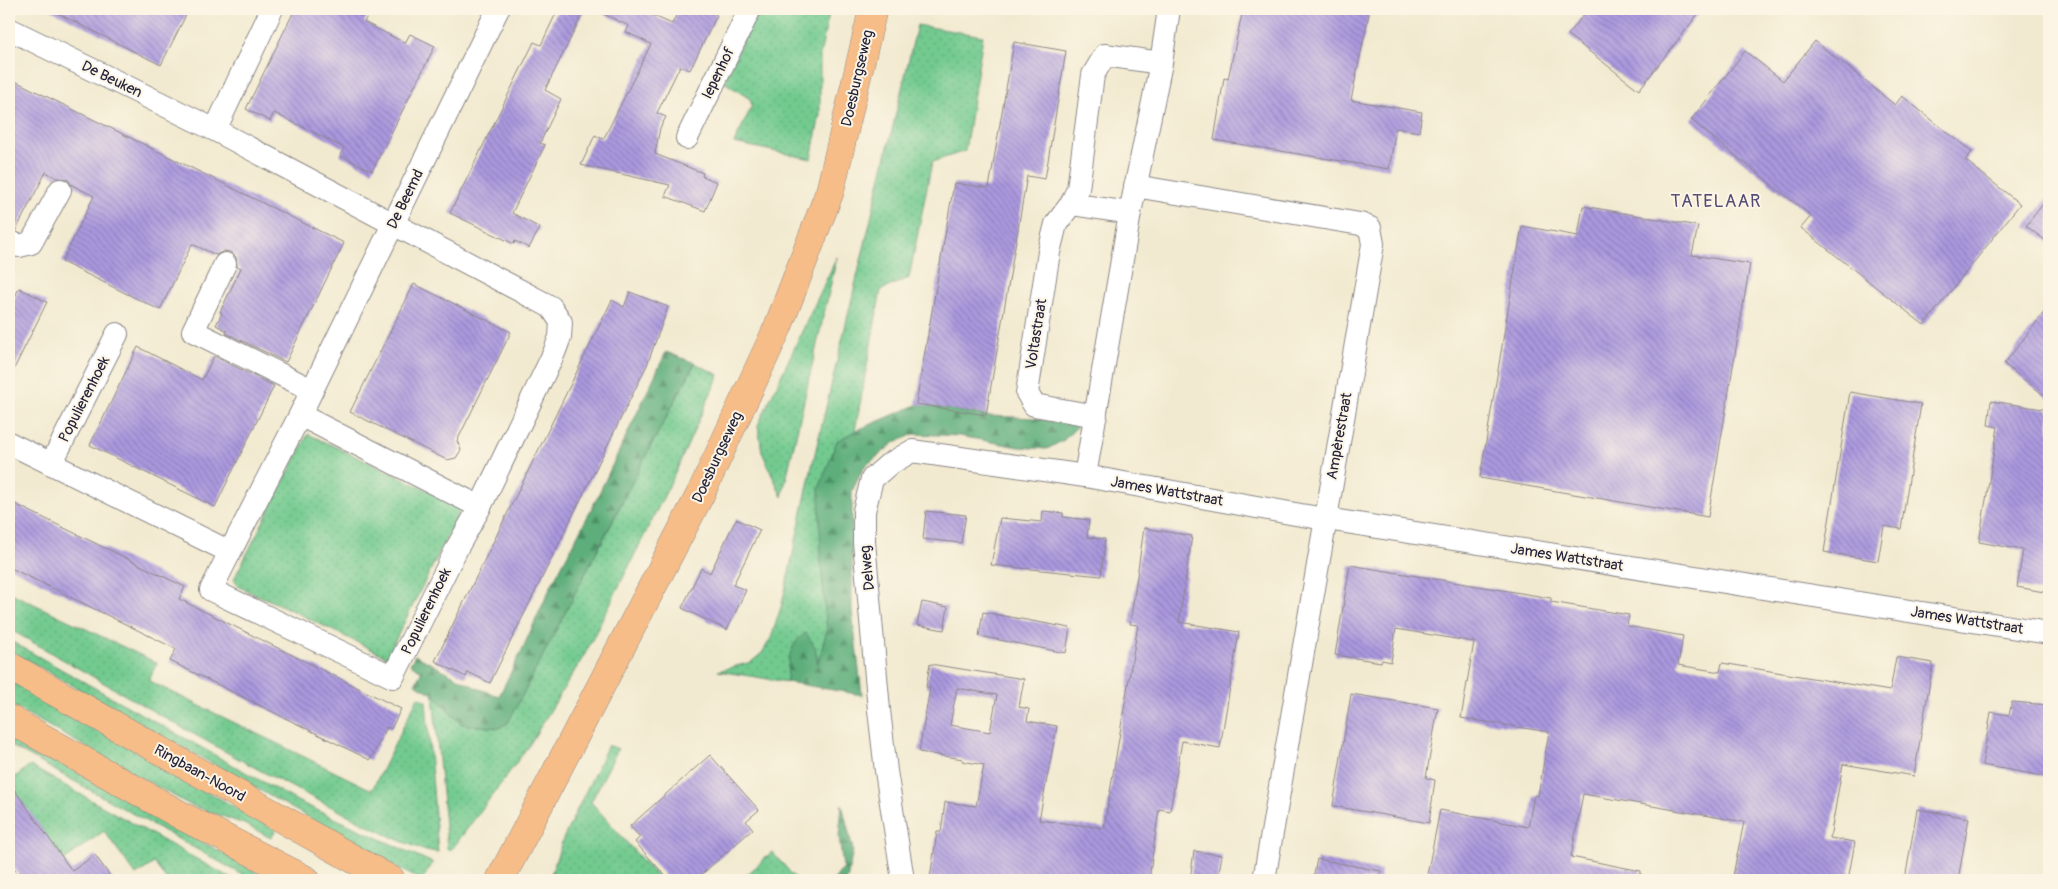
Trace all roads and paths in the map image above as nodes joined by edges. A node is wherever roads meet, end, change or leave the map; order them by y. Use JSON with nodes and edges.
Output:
{"nodes":[{"id":1,"x":272,"y":9,"type":"edge"},
{"id":2,"x":498,"y":9,"type":"edge"},
{"id":3,"x":750,"y":9,"type":"edge"},
{"id":4,"x":873,"y":9,"type":"edge"},
{"id":5,"x":1169,"y":9,"type":"edge"},
{"id":6,"x":9,"y":29,"type":"edge"},
{"id":7,"x":1161,"y":63,"type":"junction"},
{"id":8,"x":215,"y":130,"type":"junction"},
{"id":9,"x":687,"y":138,"type":"dead end"},
{"id":10,"x":1135,"y":186,"type":"junction"},
{"id":11,"x":60,"y":190,"type":"dead end"},
{"id":12,"x":1071,"y":204,"type":"junction"},
{"id":13,"x":1130,"y":213,"type":"junction"},
{"id":14,"x":393,"y":225,"type":"junction"},
{"id":15,"x":9,"y":241,"type":"edge"},
{"id":16,"x":225,"y":264,"type":"dead end"},
{"id":17,"x":117,"y":334,"type":"dead end"},
{"id":18,"x":312,"y":390,"type":"junction"},
{"id":19,"x":300,"y":416,"type":"junction"},
{"id":20,"x":1096,"y":416,"type":"junction"},
{"id":21,"x":9,"y":443,"type":"edge"},
{"id":22,"x":51,"y":464,"type":"junction"},
{"id":23,"x":1085,"y":476,"type":"junction"},
{"id":24,"x":480,"y":507,"type":"junction"},
{"id":25,"x":1325,"y":518,"type":"junction"},
{"id":26,"x":230,"y":552,"type":"junction"},
{"id":27,"x":2049,"y":633,"type":"edge"},
{"id":28,"x":9,"y":666,"type":"edge"},
{"id":29,"x":9,"y":719,"type":"edge"},
{"id":30,"x":306,"y":880,"type":"edge"},
{"id":31,"x":391,"y":880,"type":"edge"},
{"id":32,"x":500,"y":880,"type":"edge"},
{"id":33,"x":903,"y":880,"type":"edge"},
{"id":34,"x":1264,"y":880,"type":"edge"}],
"edges":[{"from":1,"to":8,"type":"street"},
{"from":2,"to":14,"type":"street","name":"De Beemd"},
{"from":3,"to":9,"type":"street","name":"Iepenhof"},
{"from":4,"to":32,"type":"main road","name":"Doesburgseweg"},
{"from":5,"to":7,"type":"street"},
{"from":6,"to":8,"type":"street","name":"De Beuken"},
{"from":7,"to":10,"type":"street"},
{"from":7,"to":12,"type":"street","name":"Voltastraat"},
{"from":8,"to":14,"type":"street","name":"De Beuken"},
{"from":10,"to":13,"type":"street"},
{"from":10,"to":25,"type":"street","name":"Ampèrestraat"},
{"from":11,"to":15,"type":"street"},
{"from":12,"to":13,"type":"street"},
{"from":12,"to":20,"type":"street","name":"Voltastraat"},
{"from":13,"to":20,"type":"street"},
{"from":14,"to":18,"type":"street","name":"De Beemd"},
{"from":14,"to":24,"type":"street","name":"Populierenhoek"},
{"from":16,"to":18,"type":"street"},
{"from":17,"to":22,"type":"street","name":"Populierenhoek"},
{"from":18,"to":19,"type":"street","name":"De Beemd"},
{"from":19,"to":24,"type":"street"},
{"from":19,"to":26,"type":"street","name":"De Beemd"},
{"from":20,"to":23,"type":"street"},
{"from":21,"to":22,"type":"street"},
{"from":22,"to":26,"type":"street"},
{"from":23,"to":25,"type":"street","name":"James Wattstraat"},
{"from":23,"to":33,"type":"street","name":"Delweg"},
{"from":24,"to":26,"type":"street","name":"Populierenhoek"},
{"from":25,"to":27,"type":"street","name":"James Wattstraat"},
{"from":25,"to":34,"type":"street","name":"Ampèrestraat"},
{"from":28,"to":31,"type":"main road","name":"Ringbaan-Noord"},
{"from":29,"to":30,"type":"main road"}]}
